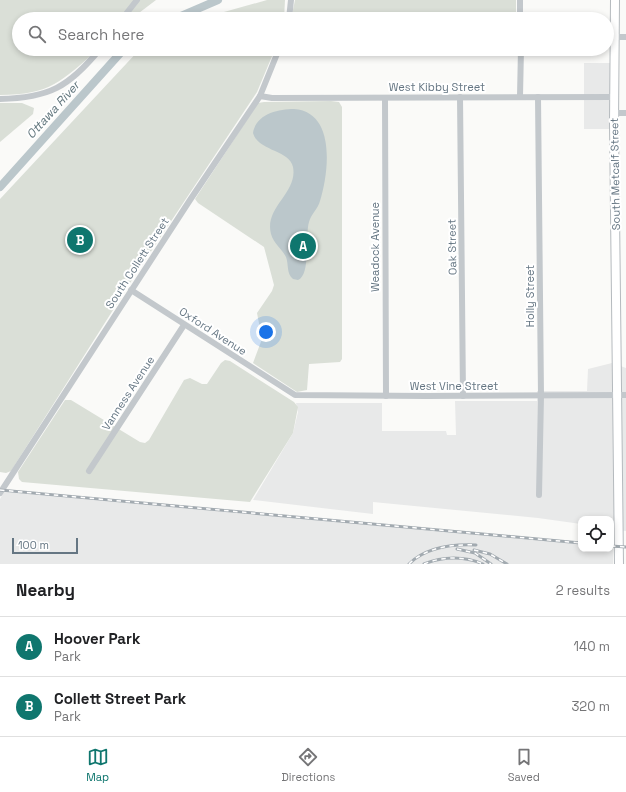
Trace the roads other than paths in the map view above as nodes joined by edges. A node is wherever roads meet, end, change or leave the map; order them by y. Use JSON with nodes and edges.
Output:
{"nodes":[{"id":1,"x":137,"y":0,"type":"edge"},
{"id":2,"x":291,"y":0,"type":"edge"},
{"id":3,"x":520,"y":0,"type":"edge"},
{"id":4,"x":615,"y":0,"type":"edge"},
{"id":5,"x":128,"y":12,"type":"edge"},
{"id":6,"x":289,"y":12,"type":"edge"},
{"id":7,"x":520,"y":12,"type":"edge"},
{"id":8,"x":626,"y":36,"type":"edge"},
{"id":9,"x":615,"y":37,"type":"junction"},
{"id":10,"x":93,"y":56,"type":"edge"},
{"id":11,"x":277,"y":56,"type":"edge"},
{"id":12,"x":520,"y":56,"type":"edge"},
{"id":13,"x":260,"y":96,"type":"junction"},
{"id":14,"x":520,"y":96,"type":"junction"},
{"id":15,"x":460,"y":97,"type":"junction"},
{"id":16,"x":538,"y":97,"type":"junction"},
{"id":17,"x":614,"y":97,"type":"junction"},
{"id":18,"x":385,"y":98,"type":"junction"},
{"id":19,"x":0,"y":99,"type":"edge"},
{"id":20,"x":614,"y":113,"type":"junction"},
{"id":21,"x":626,"y":113,"type":"edge"},
{"id":22,"x":130,"y":290,"type":"junction"},
{"id":23,"x":184,"y":325,"type":"junction"},
{"id":24,"x":284,"y":389,"type":"joint"},
{"id":25,"x":617,"y":395,"type":"junction"},
{"id":26,"x":626,"y":395,"type":"edge"},
{"id":27,"x":386,"y":396,"type":"junction"},
{"id":28,"x":463,"y":396,"type":"junction"},
{"id":29,"x":540,"y":396,"type":"junction"},
{"id":30,"x":89,"y":471,"type":"dead end"},
{"id":31,"x":0,"y":493,"type":"edge"},
{"id":32,"x":539,"y":495,"type":"dead end"},
{"id":33,"x":619,"y":564,"type":"edge"}],
"edges":[{"from":1,"to":5,"type":"street"},
{"from":2,"to":6,"type":"street"},
{"from":3,"to":7,"type":"street"},
{"from":4,"to":9,"type":"main road","name":"South Metcalf Street"},
{"from":8,"to":9,"type":"street"},
{"from":9,"to":17,"type":"main road","name":"South Metcalf Street"},
{"from":10,"to":19,"type":"street"},
{"from":11,"to":13,"type":"street","name":"South Collett Street"},
{"from":12,"to":14,"type":"street"},
{"from":13,"to":18,"type":"street","name":"West Kibby Street"},
{"from":13,"to":22,"type":"street","name":"South Collett Street"},
{"from":14,"to":15,"type":"street","name":"West Kibby Street"},
{"from":14,"to":16,"type":"street","name":"West Kibby Street"},
{"from":15,"to":18,"type":"street","name":"West Kibby Street"},
{"from":15,"to":28,"type":"street","name":"Oak Street"},
{"from":16,"to":17,"type":"street","name":"West Kibby Street"},
{"from":16,"to":29,"type":"street","name":"Holly Street"},
{"from":17,"to":20,"type":"main road","name":"South Metcalf Street"},
{"from":18,"to":27,"type":"street","name":"Weadock Avenue"},
{"from":20,"to":21,"type":"street"},
{"from":20,"to":25,"type":"main road","name":"South Metcalf Street"},
{"from":22,"to":23,"type":"street","name":"Oxford Avenue"},
{"from":22,"to":31,"type":"street","name":"South Collett Street"},
{"from":23,"to":24,"type":"street","name":"Oxford Avenue"},
{"from":23,"to":30,"type":"street","name":"Vanness Avenue"},
{"from":24,"to":27,"type":"street","name":"West Vine Street"},
{"from":25,"to":26,"type":"street","name":"West Vine Street"},
{"from":25,"to":29,"type":"street","name":"West Vine Street"},
{"from":25,"to":33,"type":"main road","name":"South Metcalf Street"},
{"from":27,"to":28,"type":"street","name":"West Vine Street"},
{"from":28,"to":29,"type":"street","name":"West Vine Street"},
{"from":29,"to":32,"type":"street","name":"Holly Street"}]}
